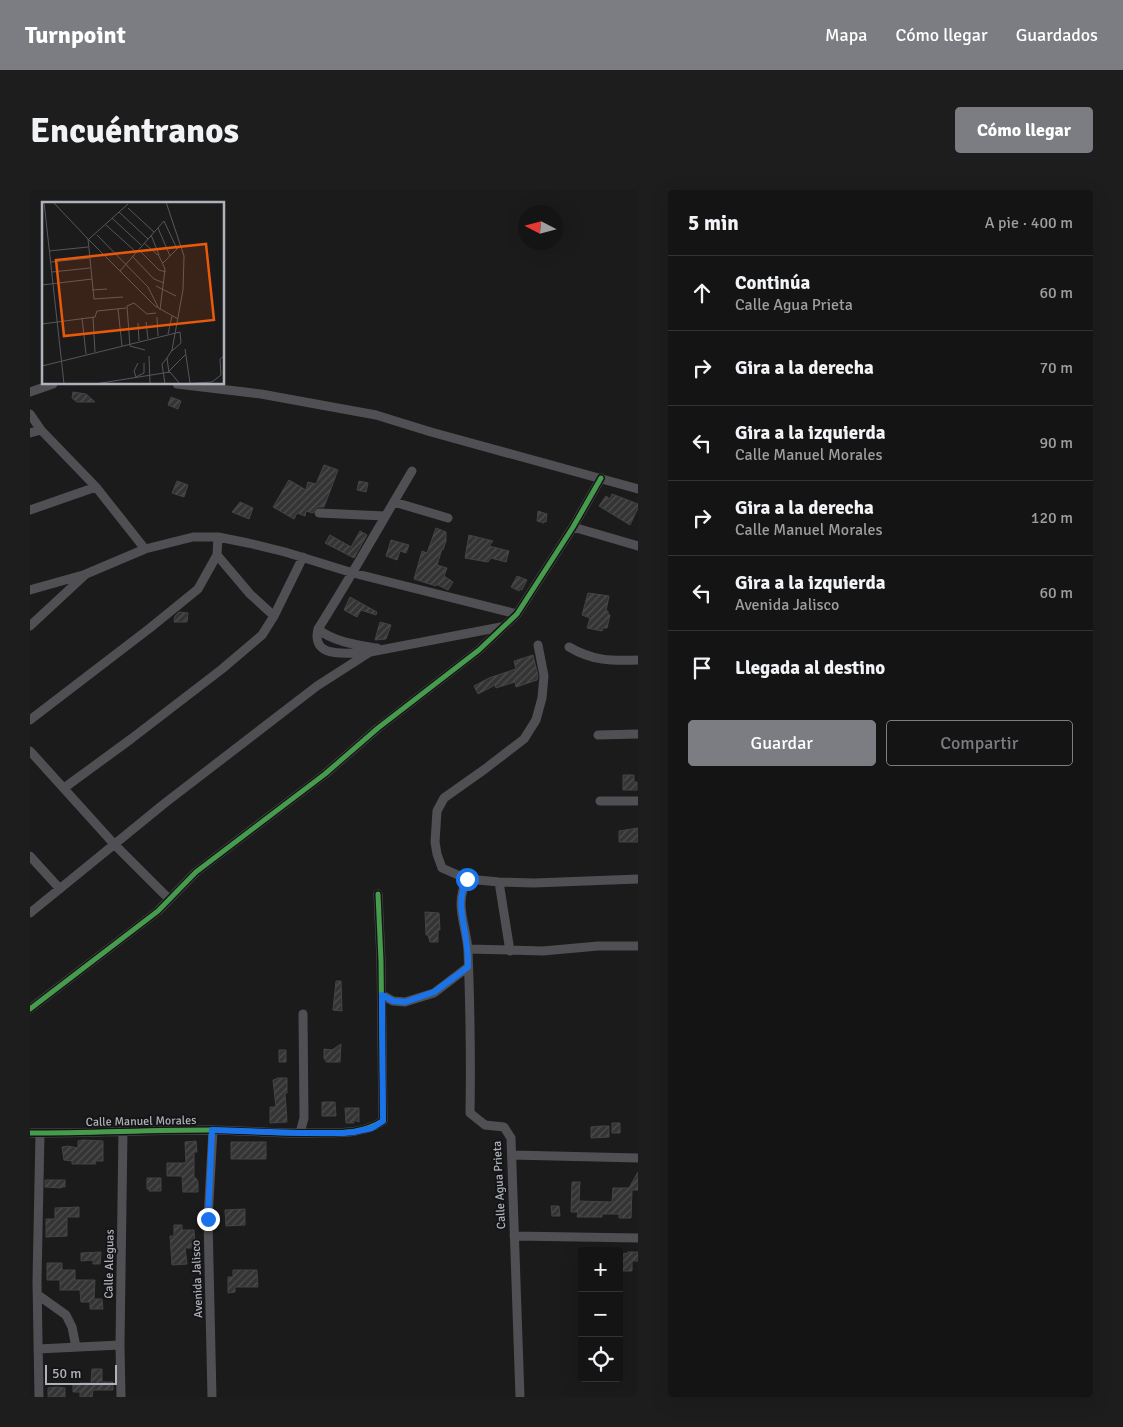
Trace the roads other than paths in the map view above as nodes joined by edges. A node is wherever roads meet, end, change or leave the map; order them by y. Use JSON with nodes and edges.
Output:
{"nodes":[{"id":1,"x":50,"y":385,"type":"edge"},
{"id":2,"x":185,"y":385,"type":"edge"},
{"id":3,"x":30,"y":392,"type":"edge"},
{"id":4,"x":30,"y":414,"type":"edge"},
{"id":5,"x":41,"y":430,"type":"junction"},
{"id":6,"x":30,"y":433,"type":"edge"},
{"id":7,"x":412,"y":471,"type":"dead end"},
{"id":8,"x":601,"y":478,"type":"junction"},
{"id":9,"x":96,"y":486,"type":"junction"},
{"id":10,"x":638,"y":489,"type":"edge"},
{"id":11,"x":394,"y":502,"type":"junction"},
{"id":12,"x":30,"y":510,"type":"edge"},
{"id":13,"x":319,"y":513,"type":"dead end"},
{"id":14,"x":384,"y":516,"type":"junction"},
{"id":15,"x":448,"y":518,"type":"dead end"},
{"id":16,"x":573,"y":527,"type":"junction"},
{"id":17,"x":218,"y":537,"type":"junction"},
{"id":18,"x":638,"y":546,"type":"edge"},
{"id":19,"x":145,"y":549,"type":"junction"},
{"id":20,"x":217,"y":555,"type":"junction"},
{"id":21,"x":303,"y":557,"type":"junction"},
{"id":22,"x":353,"y":573,"type":"junction"},
{"id":23,"x":86,"y":574,"type":"junction"},
{"id":24,"x":30,"y":590,"type":"edge"},
{"id":25,"x":517,"y":614,"type":"junction"},
{"id":26,"x":274,"y":616,"type":"junction"},
{"id":27,"x":30,"y":626,"type":"edge"},
{"id":28,"x":502,"y":627,"type":"junction"},
{"id":29,"x":318,"y":629,"type":"junction"},
{"id":30,"x":538,"y":645,"type":"dead end"},
{"id":31,"x":569,"y":647,"type":"dead end"},
{"id":32,"x":381,"y":649,"type":"junction"},
{"id":33,"x":370,"y":652,"type":"junction"},
{"id":34,"x":638,"y":660,"type":"edge"},
{"id":35,"x":30,"y":720,"type":"edge"},
{"id":36,"x":638,"y":734,"type":"edge"},
{"id":37,"x":598,"y":735,"type":"dead end"},
{"id":38,"x":32,"y":757,"type":"edge"},
{"id":39,"x":64,"y":788,"type":"junction"},
{"id":40,"x":600,"y":801,"type":"dead end"},
{"id":41,"x":638,"y":801,"type":"edge"},
{"id":42,"x":114,"y":844,"type":"junction"},
{"id":43,"x":30,"y":856,"type":"edge"},
{"id":44,"x":467,"y":879,"type":"junction"},
{"id":45,"x":638,"y":879,"type":"edge"},
{"id":46,"x":499,"y":882,"type":"junction"},
{"id":47,"x":60,"y":888,"type":"junction"},
{"id":48,"x":378,"y":894,"type":"dead end"},
{"id":49,"x":168,"y":899,"type":"junction"},
{"id":50,"x":30,"y":913,"type":"edge"},
{"id":51,"x":638,"y":946,"type":"edge"},
{"id":52,"x":468,"y":949,"type":"junction"},
{"id":53,"x":510,"y":951,"type":"junction"},
{"id":54,"x":468,"y":967,"type":"junction"},
{"id":55,"x":382,"y":995,"type":"junction"},
{"id":56,"x":30,"y":1010,"type":"edge"},
{"id":57,"x":304,"y":1014,"type":"dead end"},
{"id":58,"x":212,"y":1130,"type":"junction"},
{"id":59,"x":123,"y":1131,"type":"junction"},
{"id":60,"x":30,"y":1133,"type":"edge"},
{"id":61,"x":40,"y":1133,"type":"junction"},
{"id":62,"x":300,"y":1133,"type":"junction"},
{"id":63,"x":512,"y":1155,"type":"junction"},
{"id":64,"x":638,"y":1158,"type":"edge"},
{"id":65,"x":514,"y":1236,"type":"junction"},
{"id":66,"x":638,"y":1238,"type":"edge"},
{"id":67,"x":34,"y":1281,"type":"edge"},
{"id":68,"x":38,"y":1295,"type":"junction"},
{"id":69,"x":120,"y":1345,"type":"junction"},
{"id":70,"x":76,"y":1347,"type":"junction"},
{"id":71,"x":38,"y":1349,"type":"junction"},
{"id":72,"x":39,"y":1397,"type":"edge"},
{"id":73,"x":121,"y":1397,"type":"edge"},
{"id":74,"x":212,"y":1397,"type":"edge"},
{"id":75,"x":520,"y":1397,"type":"edge"}],
"edges":[{"from":1,"to":3,"type":"street"},
{"from":2,"to":8,"type":"street"},
{"from":4,"to":5,"type":"street"},
{"from":5,"to":6,"type":"street"},
{"from":5,"to":9,"type":"street"},
{"from":7,"to":11,"type":"street"},
{"from":8,"to":10,"type":"street"},
{"from":8,"to":16,"type":"street"},
{"from":9,"to":12,"type":"street"},
{"from":9,"to":19,"type":"street"},
{"from":11,"to":14,"type":"street"},
{"from":11,"to":15,"type":"street"},
{"from":13,"to":14,"type":"street"},
{"from":14,"to":22,"type":"street"},
{"from":16,"to":18,"type":"street"},
{"from":16,"to":25,"type":"street"},
{"from":17,"to":19,"type":"street"},
{"from":17,"to":20,"type":"street"},
{"from":17,"to":21,"type":"street"},
{"from":19,"to":23,"type":"street"},
{"from":20,"to":26,"type":"street"},
{"from":20,"to":35,"type":"street"},
{"from":21,"to":22,"type":"street"},
{"from":21,"to":26,"type":"street"},
{"from":22,"to":25,"type":"street"},
{"from":22,"to":29,"type":"street"},
{"from":23,"to":24,"type":"street"},
{"from":23,"to":27,"type":"street"},
{"from":25,"to":28,"type":"street"},
{"from":26,"to":39,"type":"street"},
{"from":28,"to":32,"type":"street"},
{"from":28,"to":49,"type":"street"},
{"from":29,"to":32,"type":"street"},
{"from":29,"to":33,"type":"street"},
{"from":30,"to":44,"type":"street"},
{"from":31,"to":34,"type":"street"},
{"from":32,"to":33,"type":"street"},
{"from":33,"to":42,"type":"street"},
{"from":36,"to":37,"type":"street"},
{"from":38,"to":39,"type":"street"},
{"from":39,"to":42,"type":"street"},
{"from":40,"to":41,"type":"street"},
{"from":42,"to":47,"type":"street"},
{"from":42,"to":49,"type":"street"},
{"from":43,"to":47,"type":"street"},
{"from":44,"to":46,"type":"street"},
{"from":44,"to":52,"type":"street","name":"Calle Agua Prieta"},
{"from":45,"to":46,"type":"street"},
{"from":46,"to":53,"type":"street"},
{"from":47,"to":50,"type":"street"},
{"from":48,"to":55,"type":"street","name":"Calle Manuel Morales"},
{"from":49,"to":56,"type":"street"},
{"from":51,"to":53,"type":"street"},
{"from":52,"to":53,"type":"street"},
{"from":52,"to":54,"type":"street","name":"Calle Agua Prieta"},
{"from":54,"to":55,"type":"street"},
{"from":54,"to":63,"type":"street","name":"Calle Agua Prieta"},
{"from":55,"to":62,"type":"street","name":"Calle Manuel Morales"},
{"from":57,"to":62,"type":"street"},
{"from":58,"to":59,"type":"street","name":"Calle Manuel Morales"},
{"from":58,"to":62,"type":"street","name":"Calle Manuel Morales"},
{"from":58,"to":74,"type":"street","name":"Avenida Jalisco"},
{"from":59,"to":61,"type":"street","name":"Calle Manuel Morales"},
{"from":59,"to":69,"type":"street","name":"Calle Aleguas"},
{"from":60,"to":61,"type":"street","name":"Calle Manuel Morales"},
{"from":61,"to":67,"type":"street"},
{"from":63,"to":64,"type":"street"},
{"from":63,"to":65,"type":"street","name":"Calle Agua Prieta"},
{"from":65,"to":66,"type":"street"},
{"from":65,"to":75,"type":"street","name":"Calle Agua Prieta"},
{"from":67,"to":68,"type":"street"},
{"from":68,"to":70,"type":"street"},
{"from":68,"to":71,"type":"street"},
{"from":69,"to":70,"type":"street"},
{"from":69,"to":73,"type":"street","name":"Calle Aleguas"},
{"from":70,"to":71,"type":"street"},
{"from":71,"to":72,"type":"street"}]}
